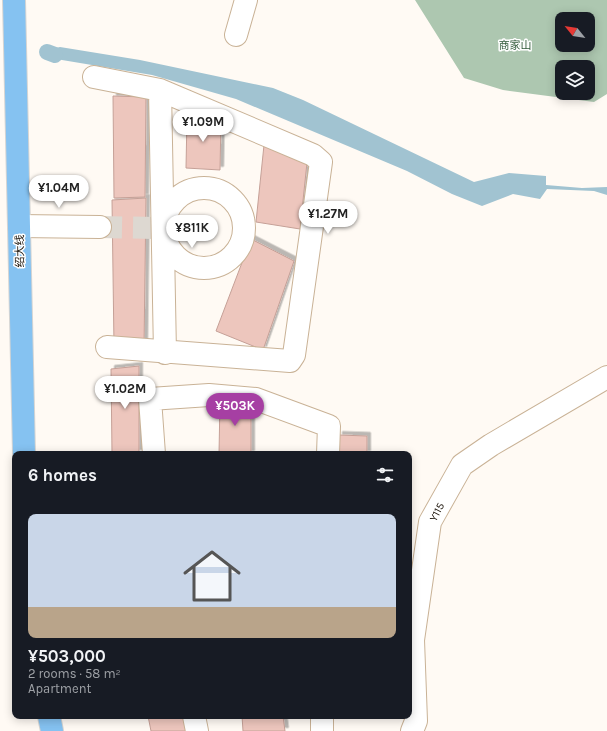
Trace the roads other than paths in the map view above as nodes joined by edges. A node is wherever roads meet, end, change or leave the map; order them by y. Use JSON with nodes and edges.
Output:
{"nodes":[{"id":1,"x":14,"y":0,"type":"edge"},
{"id":2,"x":28,"y":0,"type":"edge"},
{"id":3,"x":246,"y":0,"type":"edge"},
{"id":4,"x":236,"y":35,"type":"dead end"},
{"id":5,"x":22,"y":59,"type":"junction"},
{"id":6,"x":94,"y":77,"type":"dead end"},
{"id":7,"x":160,"y":90,"type":"junction"},
{"id":8,"x":25,"y":226,"type":"junction"},
{"id":9,"x":100,"y":227,"type":"tunnel mouth"},
{"id":10,"x":107,"y":347,"type":"dead end"},
{"id":11,"x":165,"y":352,"type":"junction"},
{"id":12,"x":607,"y":377,"type":"edge"},
{"id":13,"x":24,"y":451,"type":"edge"},
{"id":14,"x":37,"y":451,"type":"edge"},
{"id":15,"x":154,"y":451,"type":"edge"},
{"id":16,"x":328,"y":451,"type":"edge"},
{"id":17,"x":415,"y":578,"type":"edge"},
{"id":18,"x":50,"y":719,"type":"edge"},
{"id":19,"x":63,"y":719,"type":"edge"},
{"id":20,"x":195,"y":719,"type":"edge"},
{"id":21,"x":322,"y":719,"type":"edge"},
{"id":22,"x":52,"y":731,"type":"edge"},
{"id":23,"x":65,"y":731,"type":"edge"},
{"id":24,"x":197,"y":731,"type":"edge"},
{"id":25,"x":322,"y":731,"type":"edge"},
{"id":26,"x":412,"y":731,"type":"edge"}],
"edges":[{"from":1,"to":5,"type":"main road","name":"绍大线"},
{"from":2,"to":5,"type":"main road","name":"绍大线"},
{"from":3,"to":4,"type":"street"},
{"from":5,"to":8,"type":"main road","name":"绍大线"},
{"from":6,"to":7,"type":"street"},
{"from":7,"to":11,"type":"street"},
{"from":7,"to":11,"type":"street"},
{"from":8,"to":9,"type":"street"},
{"from":8,"to":13,"type":"main road","name":"绍大线"},
{"from":8,"to":14,"type":"main road","name":"绍大线"},
{"from":10,"to":11,"type":"street"},
{"from":12,"to":17,"type":"street","name":"Y115"},
{"from":15,"to":16,"type":"street"},
{"from":17,"to":26,"type":"street","name":"Y115"},
{"from":18,"to":22,"type":"main road"},
{"from":19,"to":23,"type":"main road"},
{"from":20,"to":24,"type":"street"},
{"from":21,"to":25,"type":"street"}]}
